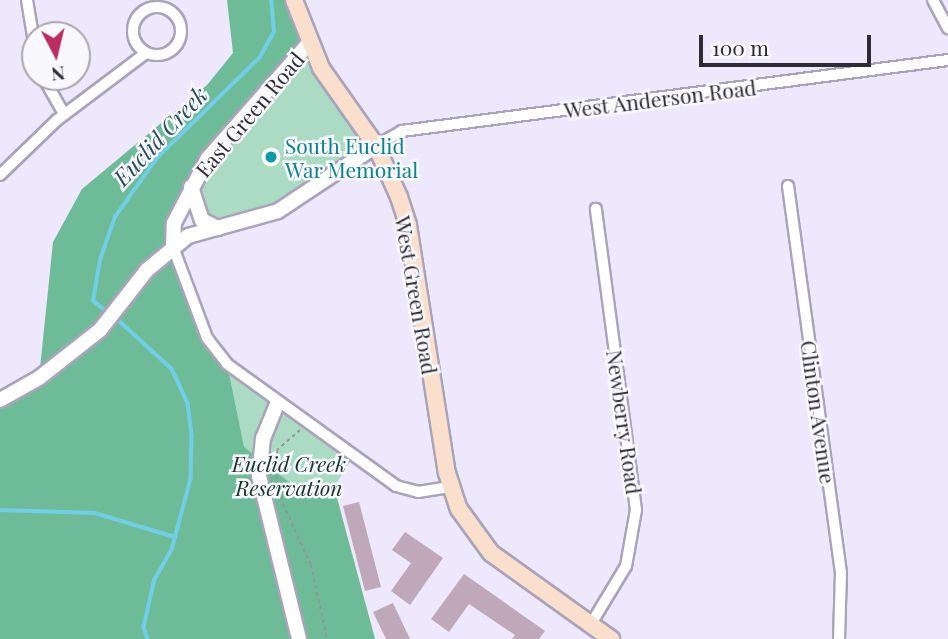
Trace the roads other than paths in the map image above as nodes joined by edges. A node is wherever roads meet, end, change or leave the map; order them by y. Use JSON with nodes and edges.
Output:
{"nodes":[{"id":1,"x":27,"y":0,"type":"edge"},
{"id":2,"x":294,"y":0,"type":"edge"},
{"id":3,"x":933,"y":0,"type":"edge"},
{"id":4,"x":30,"y":21,"type":"edge"},
{"id":5,"x":948,"y":28,"type":"edge"},
{"id":6,"x":309,"y":44,"type":"junction"},
{"id":7,"x":146,"y":53,"type":"junction"},
{"id":8,"x":948,"y":60,"type":"edge"},
{"id":9,"x":51,"y":91,"type":"edge"},
{"id":10,"x":64,"y":114,"type":"junction"},
{"id":11,"x":376,"y":146,"type":"junction"},
{"id":12,"x":0,"y":175,"type":"edge"},
{"id":13,"x":191,"y":185,"type":"junction"},
{"id":14,"x":788,"y":186,"type":"dead end"},
{"id":15,"x":596,"y":209,"type":"dead end"},
{"id":16,"x":218,"y":228,"type":"junction"},
{"id":17,"x":173,"y":247,"type":"junction"},
{"id":18,"x":0,"y":400,"type":"edge"},
{"id":19,"x":277,"y":404,"type":"junction"},
{"id":20,"x":450,"y":487,"type":"junction"},
{"id":21,"x":591,"y":624,"type":"junction"},
{"id":22,"x":299,"y":639,"type":"edge"},
{"id":23,"x":611,"y":639,"type":"edge"},
{"id":24,"x":839,"y":639,"type":"edge"}],
"edges":[{"from":1,"to":4,"type":"street"},
{"from":2,"to":6,"type":"main road","name":"West Green Road"},
{"from":3,"to":5,"type":"street"},
{"from":6,"to":11,"type":"main road","name":"West Green Road"},
{"from":6,"to":13,"type":"street","name":"East Green Road"},
{"from":7,"to":7,"type":"street"},
{"from":7,"to":10,"type":"street"},
{"from":8,"to":11,"type":"street","name":"West Anderson Road"},
{"from":9,"to":10,"type":"street"},
{"from":10,"to":12,"type":"street"},
{"from":11,"to":16,"type":"street"},
{"from":11,"to":20,"type":"main road","name":"West Green Road"},
{"from":13,"to":16,"type":"street","name":"East Green Road"},
{"from":13,"to":17,"type":"street","name":"East Green Road"},
{"from":14,"to":24,"type":"street","name":"Clinton Avenue"},
{"from":15,"to":21,"type":"street","name":"Newberry Road"},
{"from":16,"to":17,"type":"street"},
{"from":17,"to":18,"type":"street"},
{"from":17,"to":19,"type":"street"},
{"from":19,"to":20,"type":"street"},
{"from":19,"to":22,"type":"street"},
{"from":20,"to":21,"type":"main road","name":"West Green Road"},
{"from":21,"to":23,"type":"main road","name":"West Green Road"}]}
